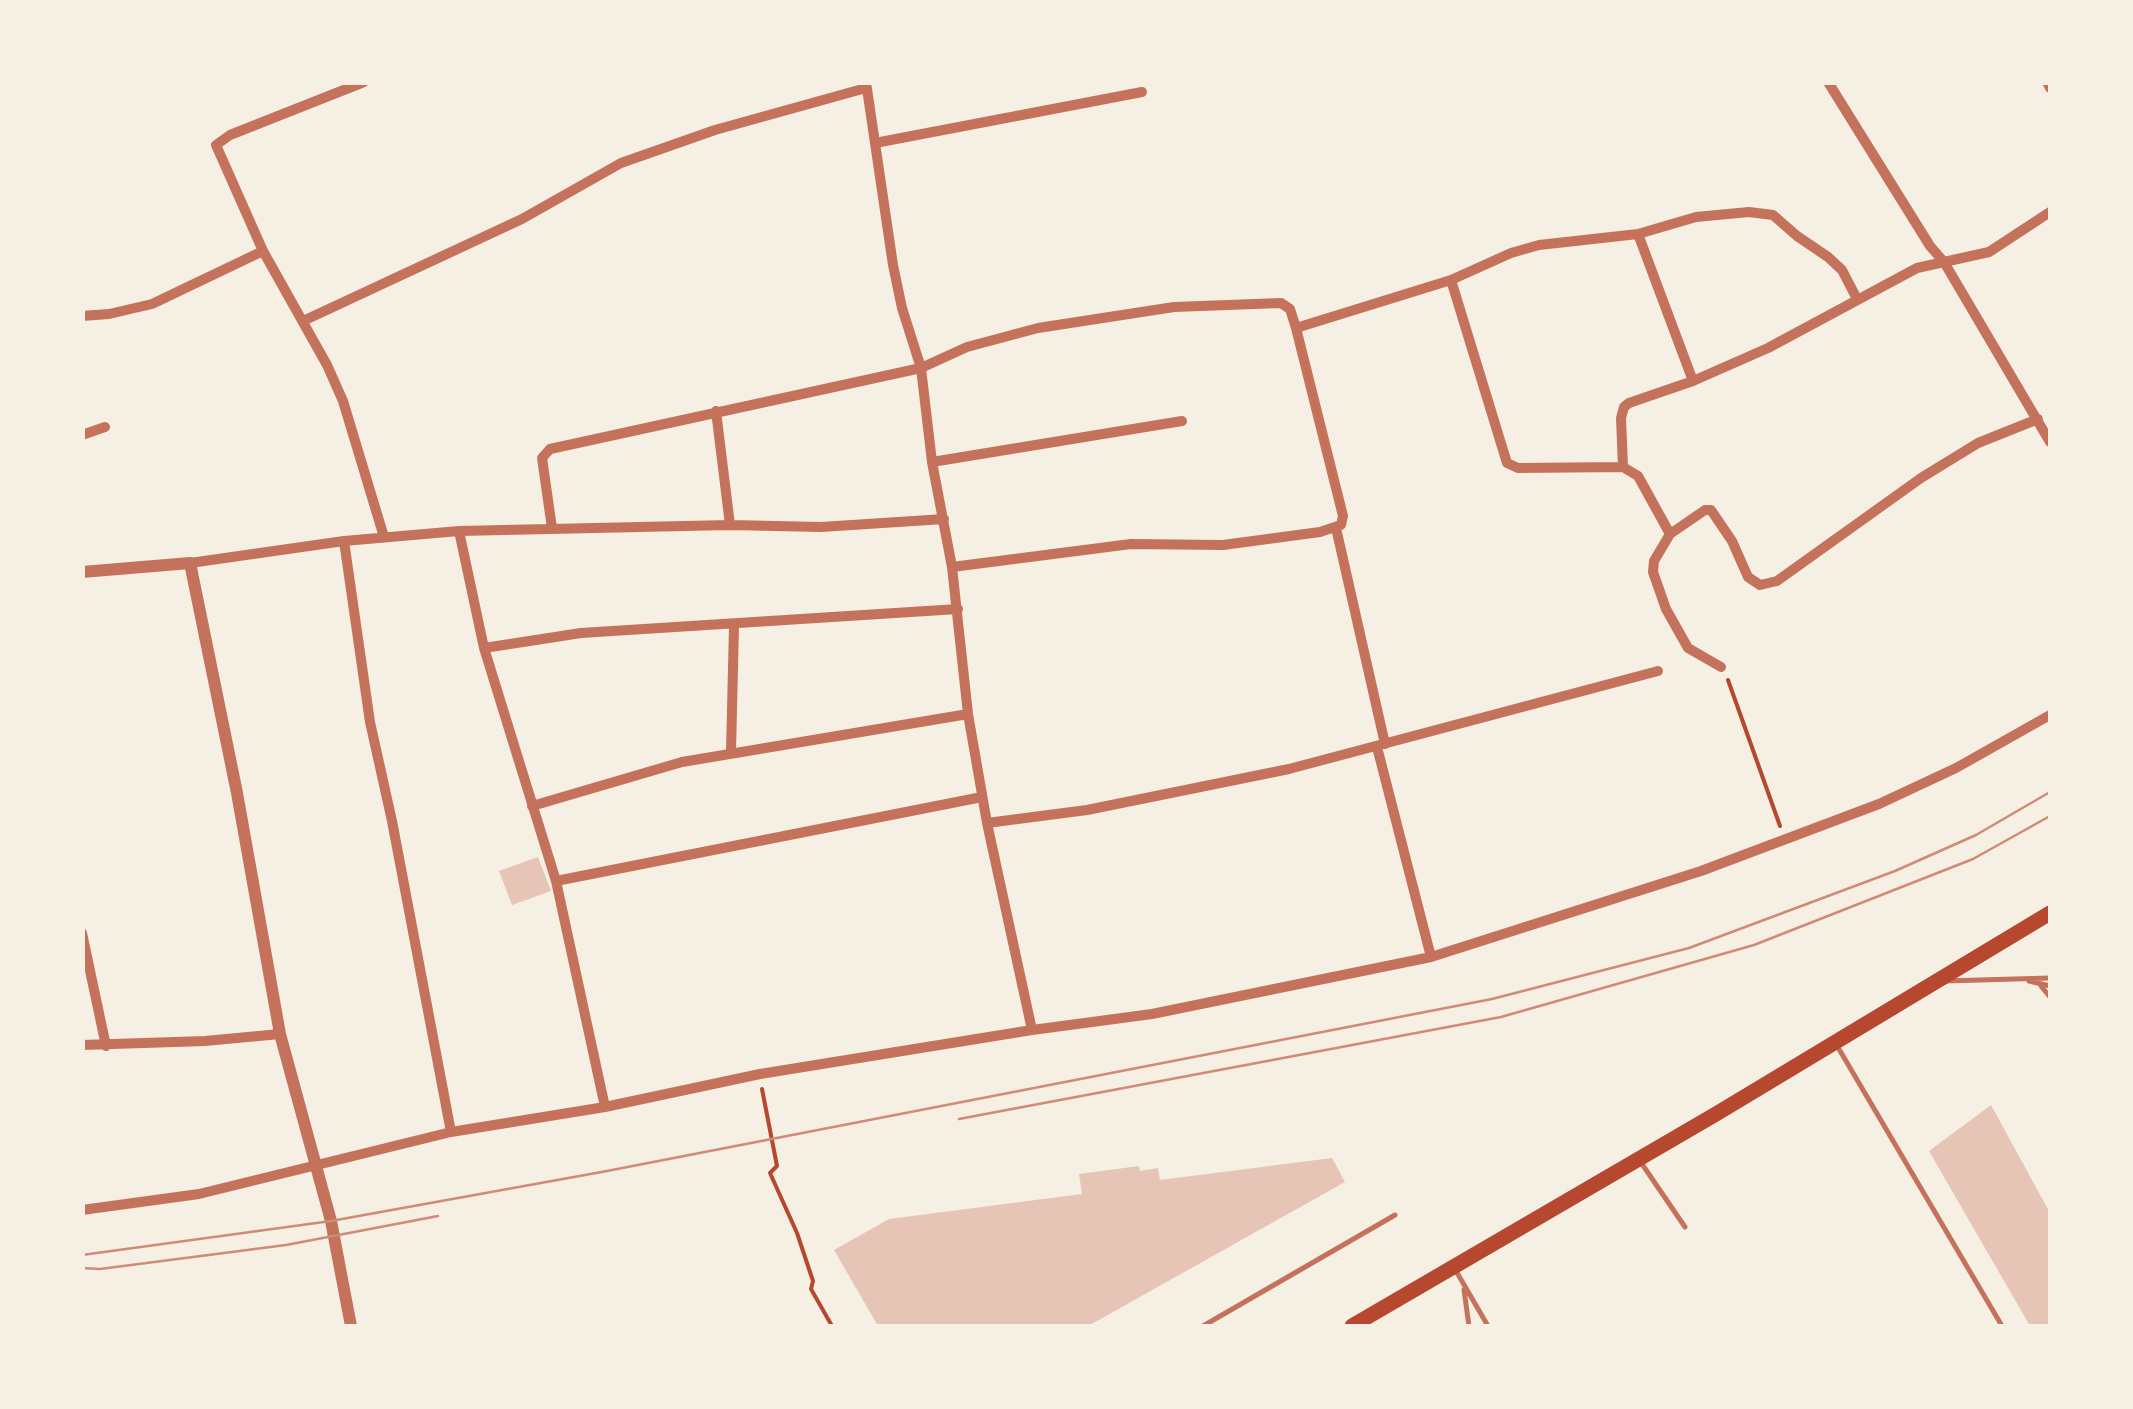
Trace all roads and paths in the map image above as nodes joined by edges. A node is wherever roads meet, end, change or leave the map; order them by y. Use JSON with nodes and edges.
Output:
{"nodes":[{"id":1,"x":364,"y":82,"type":"edge"},
{"id":2,"x":1828,"y":82,"type":"edge"},
{"id":3,"x":866,"y":85,"type":"edge"},
{"id":4,"x":1142,"y":92,"type":"dead end"},
{"id":5,"x":874,"y":143,"type":"junction"},
{"id":6,"x":2050,"y":212,"type":"edge"},
{"id":7,"x":1638,"y":234,"type":"junction"},
{"id":8,"x":263,"y":251,"type":"junction"},
{"id":9,"x":1944,"y":262,"type":"junction"},
{"id":10,"x":1451,"y":280,"type":"junction"},
{"id":11,"x":1857,"y":299,"type":"junction"},
{"id":12,"x":82,"y":316,"type":"edge"},
{"id":13,"x":303,"y":321,"type":"junction"},
{"id":14,"x":1296,"y":328,"type":"junction"},
{"id":15,"x":922,"y":368,"type":"junction"},
{"id":16,"x":1693,"y":381,"type":"junction"},
{"id":17,"x":716,"y":410,"type":"junction"},
{"id":18,"x":2038,"y":419,"type":"junction"},
{"id":19,"x":1182,"y":421,"type":"dead end"},
{"id":20,"x":104,"y":427,"type":"dead end"},
{"id":21,"x":82,"y":435,"type":"edge"},
{"id":22,"x":2050,"y":442,"type":"edge"},
{"id":23,"x":932,"y":462,"type":"junction"},
{"id":24,"x":1624,"y":466,"type":"junction"},
{"id":25,"x":944,"y":519,"type":"junction"},
{"id":26,"x":730,"y":525,"type":"junction"},
{"id":27,"x":552,"y":528,"type":"junction"},
{"id":28,"x":1336,"y":528,"type":"junction"},
{"id":29,"x":459,"y":531,"type":"junction"},
{"id":30,"x":1670,"y":534,"type":"junction"},
{"id":31,"x":384,"y":538,"type":"junction"},
{"id":32,"x":344,"y":541,"type":"junction"},
{"id":33,"x":190,"y":562,"type":"junction"},
{"id":34,"x":952,"y":567,"type":"junction"},
{"id":35,"x":82,"y":572,"type":"edge"},
{"id":36,"x":958,"y":610,"type":"junction"},
{"id":37,"x":734,"y":626,"type":"junction"},
{"id":38,"x":484,"y":648,"type":"junction"},
{"id":39,"x":1721,"y":667,"type":"joint"},
{"id":40,"x":1658,"y":671,"type":"dead end"},
{"id":41,"x":968,"y":714,"type":"junction"},
{"id":42,"x":2050,"y":715,"type":"edge"},
{"id":43,"x":1381,"y":746,"type":"junction"},
{"id":44,"x":731,"y":752,"type":"junction"},
{"id":45,"x":982,"y":797,"type":"junction"},
{"id":46,"x":532,"y":806,"type":"junction"},
{"id":47,"x":987,"y":823,"type":"junction"},
{"id":48,"x":1784,"y":837,"type":"junction"},
{"id":49,"x":556,"y":881,"type":"junction"},
{"id":50,"x":2050,"y":913,"type":"edge"},
{"id":51,"x":82,"y":933,"type":"edge"},
{"id":52,"x":1431,"y":957,"type":"junction"},
{"id":53,"x":2022,"y":979,"type":"junction"},
{"id":54,"x":1936,"y":982,"type":"junction"},
{"id":55,"x":2050,"y":982,"type":"edge"},
{"id":56,"x":2039,"y":984,"type":"junction"},
{"id":57,"x":2050,"y":997,"type":"edge"},
{"id":58,"x":1032,"y":1030,"type":"junction"},
{"id":59,"x":280,"y":1034,"type":"junction"},
{"id":60,"x":1834,"y":1041,"type":"junction"},
{"id":61,"x":82,"y":1045,"type":"edge"},
{"id":62,"x":106,"y":1046,"type":"junction"},
{"id":63,"x":760,"y":1074,"type":"junction"},
{"id":64,"x":605,"y":1106,"type":"junction"},
{"id":65,"x":452,"y":1132,"type":"junction"},
{"id":66,"x":1639,"y":1159,"type":"junction"},
{"id":67,"x":315,"y":1163,"type":"junction"},
{"id":68,"x":82,"y":1210,"type":"edge"},
{"id":69,"x":1395,"y":1215,"type":"dead end"},
{"id":70,"x":1685,"y":1228,"type":"dead end"},
{"id":71,"x":1454,"y":1268,"type":"junction"},
{"id":72,"x":1464,"y":1285,"type":"junction"},
{"id":73,"x":352,"y":1326,"type":"edge"},
{"id":74,"x":832,"y":1326,"type":"edge"},
{"id":75,"x":1203,"y":1326,"type":"edge"},
{"id":76,"x":1352,"y":1326,"type":"edge"},
{"id":77,"x":1468,"y":1326,"type":"edge"},
{"id":78,"x":1488,"y":1326,"type":"edge"},
{"id":79,"x":2002,"y":1326,"type":"edge"}],
"edges":[{"from":1,"to":8,"type":"street"},
{"from":2,"to":9,"type":"street"},
{"from":3,"to":5,"type":"street"},
{"from":3,"to":13,"type":"street"},
{"from":4,"to":5,"type":"street"},
{"from":5,"to":15,"type":"street"},
{"from":6,"to":9,"type":"street"},
{"from":7,"to":10,"type":"street"},
{"from":7,"to":11,"type":"street"},
{"from":7,"to":16,"type":"street"},
{"from":8,"to":12,"type":"street"},
{"from":8,"to":13,"type":"street"},
{"from":9,"to":11,"type":"street"},
{"from":9,"to":18,"type":"street"},
{"from":10,"to":14,"type":"street"},
{"from":10,"to":24,"type":"street"},
{"from":11,"to":16,"type":"street"},
{"from":13,"to":31,"type":"street"},
{"from":14,"to":15,"type":"street"},
{"from":14,"to":28,"type":"street"},
{"from":15,"to":17,"type":"street"},
{"from":15,"to":23,"type":"street"},
{"from":16,"to":24,"type":"street"},
{"from":17,"to":26,"type":"street"},
{"from":17,"to":27,"type":"street"},
{"from":18,"to":22,"type":"street"},
{"from":18,"to":30,"type":"street"},
{"from":19,"to":23,"type":"street"},
{"from":20,"to":21,"type":"street"},
{"from":23,"to":25,"type":"street"},
{"from":24,"to":30,"type":"street"},
{"from":25,"to":26,"type":"street"},
{"from":25,"to":34,"type":"street"},
{"from":26,"to":27,"type":"street"},
{"from":27,"to":29,"type":"street"},
{"from":28,"to":34,"type":"street"},
{"from":28,"to":43,"type":"street"},
{"from":29,"to":31,"type":"street"},
{"from":29,"to":38,"type":"street"},
{"from":30,"to":39,"type":"street"},
{"from":31,"to":32,"type":"street"},
{"from":32,"to":33,"type":"street"},
{"from":32,"to":65,"type":"street"},
{"from":33,"to":35,"type":"street"},
{"from":33,"to":59,"type":"street"},
{"from":34,"to":36,"type":"street"},
{"from":36,"to":37,"type":"street"},
{"from":36,"to":41,"type":"street"},
{"from":37,"to":38,"type":"street"},
{"from":37,"to":44,"type":"street"},
{"from":38,"to":46,"type":"street"},
{"from":39,"to":48,"type":"path"},
{"from":40,"to":43,"type":"street"},
{"from":41,"to":44,"type":"street"},
{"from":41,"to":45,"type":"street"},
{"from":42,"to":48,"type":"street"},
{"from":43,"to":47,"type":"street"},
{"from":43,"to":52,"type":"street"},
{"from":44,"to":46,"type":"street"},
{"from":45,"to":47,"type":"street"},
{"from":45,"to":49,"type":"street"},
{"from":46,"to":49,"type":"street"},
{"from":47,"to":58,"type":"street"},
{"from":48,"to":52,"type":"street"},
{"from":49,"to":64,"type":"street"},
{"from":50,"to":54,"type":"main road"},
{"from":51,"to":62,"type":"street"},
{"from":52,"to":58,"type":"street"},
{"from":53,"to":54,"type":"lane"},
{"from":53,"to":55,"type":"lane"},
{"from":53,"to":56,"type":"lane"},
{"from":54,"to":60,"type":"main road"},
{"from":55,"to":56,"type":"lane"},
{"from":56,"to":57,"type":"lane"},
{"from":58,"to":63,"type":"street"},
{"from":59,"to":62,"type":"street"},
{"from":59,"to":67,"type":"street"},
{"from":60,"to":66,"type":"main road"},
{"from":60,"to":79,"type":"lane"},
{"from":61,"to":62,"type":"street"},
{"from":63,"to":64,"type":"street"},
{"from":63,"to":74,"type":"path"},
{"from":64,"to":65,"type":"street"},
{"from":65,"to":67,"type":"street"},
{"from":66,"to":70,"type":"lane"},
{"from":66,"to":71,"type":"main road"},
{"from":67,"to":68,"type":"street"},
{"from":67,"to":73,"type":"street"},
{"from":69,"to":75,"type":"lane"},
{"from":71,"to":72,"type":"lane"},
{"from":71,"to":76,"type":"main road"},
{"from":72,"to":77,"type":"lane"},
{"from":72,"to":78,"type":"lane"}]}
